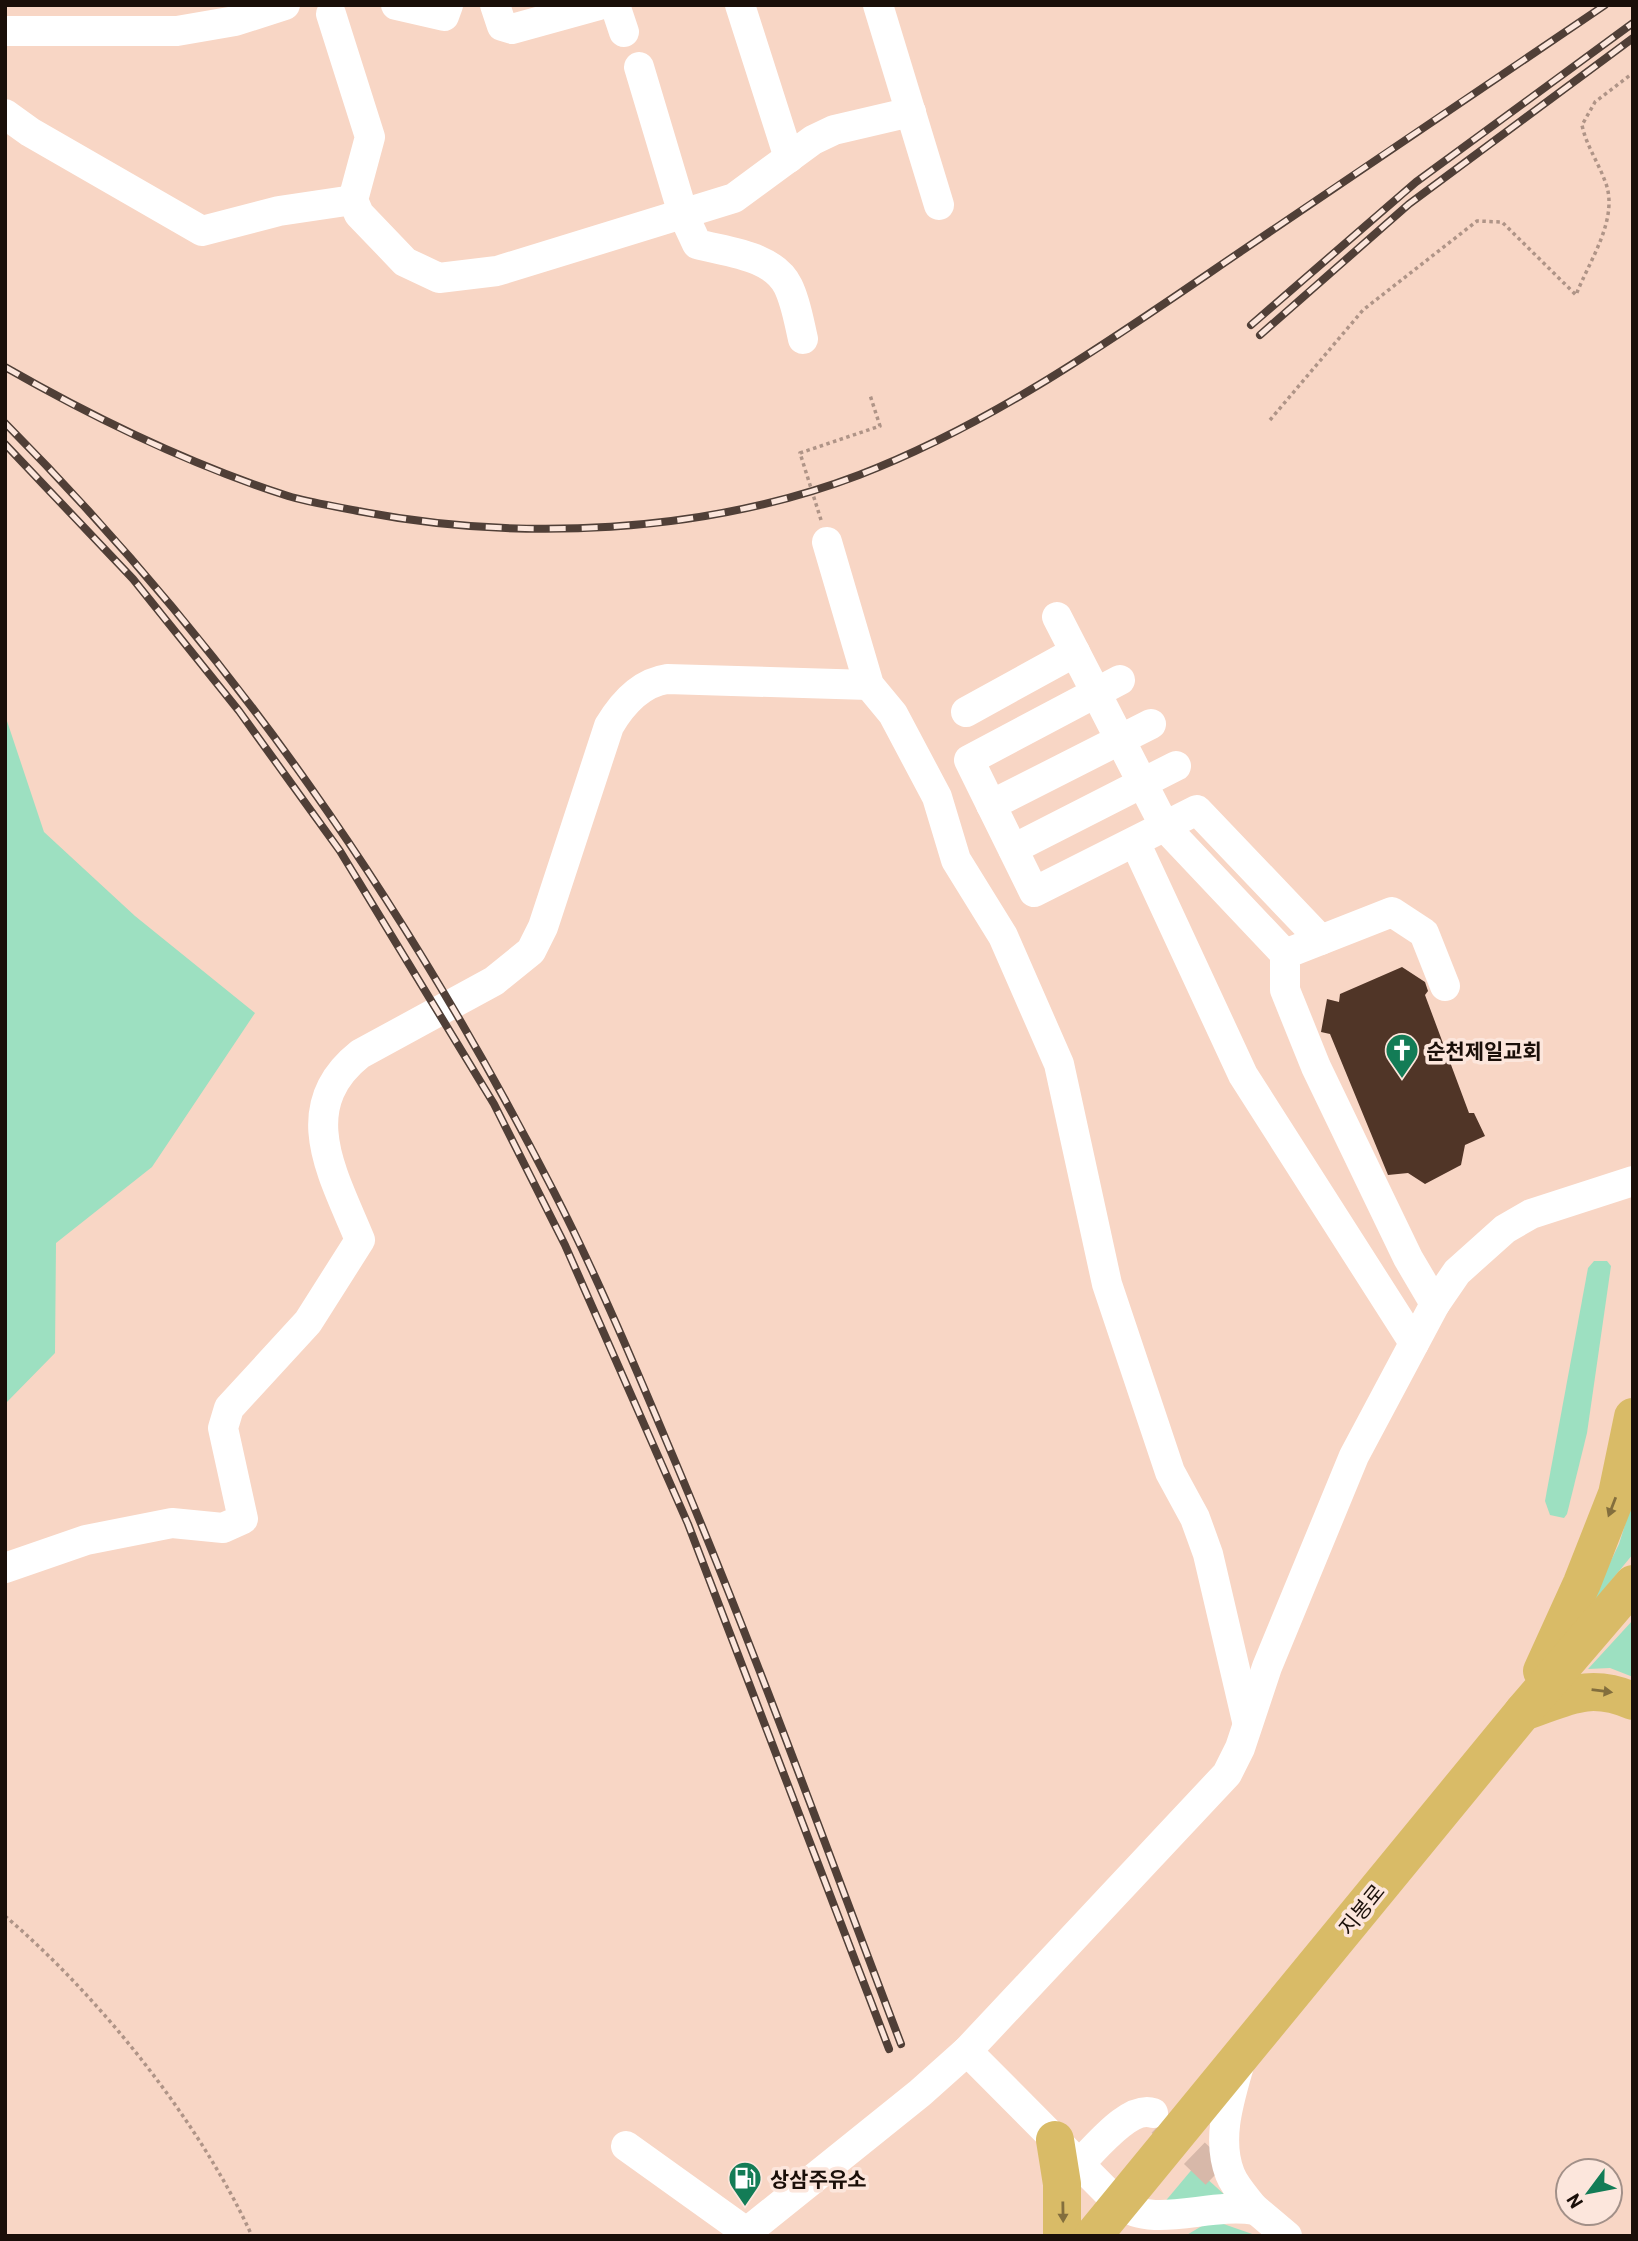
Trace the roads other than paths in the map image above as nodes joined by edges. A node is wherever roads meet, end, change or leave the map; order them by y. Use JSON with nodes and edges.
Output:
{"nodes":[{"id":1,"x":285,"y":5,"type":"edge"},
{"id":2,"x":396,"y":5,"type":"edge"},
{"id":3,"x":448,"y":5,"type":"edge"},
{"id":4,"x":495,"y":5,"type":"edge"},
{"id":5,"x":599,"y":5,"type":"edge"},
{"id":6,"x":740,"y":5,"type":"edge"},
{"id":7,"x":878,"y":5,"type":"edge"},
{"id":8,"x":331,"y":14,"type":"dead end"},
{"id":9,"x":212,"y":15,"type":"edge"},
{"id":10,"x":5,"y":31,"type":"edge"},
{"id":11,"x":639,"y":67,"type":"dead end"},
{"id":12,"x":911,"y":112,"type":"junction"},
{"id":13,"x":5,"y":114,"type":"edge"},
{"id":14,"x":789,"y":158,"type":"junction"},
{"id":15,"x":354,"y":200,"type":"junction"},
{"id":16,"x":939,"y":205,"type":"dead end"},
{"id":17,"x":683,"y":214,"type":"junction"},
{"id":18,"x":803,"y":339,"type":"dead end"},
{"id":19,"x":827,"y":542,"type":"road end"},
{"id":20,"x":1057,"y":617,"type":"dead end"},
{"id":21,"x":1075,"y":652,"type":"junction"},
{"id":22,"x":869,"y":685,"type":"junction"},
{"id":23,"x":1108,"y":687,"type":"junction"},
{"id":24,"x":966,"y":712,"type":"dead end"},
{"id":25,"x":1151,"y":724,"type":"dead end"},
{"id":26,"x":1120,"y":739,"type":"junction"},
{"id":27,"x":1176,"y":766,"type":"dead end"},
{"id":28,"x":1143,"y":783,"type":"junction"},
{"id":29,"x":991,"y":805,"type":"junction"},
{"id":30,"x":1165,"y":827,"type":"junction"},
{"id":31,"x":1135,"y":842,"type":"junction"},
{"id":32,"x":1013,"y":849,"type":"junction"},
{"id":33,"x":1321,"y":940,"type":"junction"},
{"id":34,"x":1285,"y":954,"type":"junction"},
{"id":35,"x":1445,"y":986,"type":"dead end"},
{"id":36,"x":1633,"y":1181,"type":"edge"},
{"id":37,"x":1435,"y":1304,"type":"junction"},
{"id":38,"x":1414,"y":1343,"type":"junction"},
{"id":39,"x":1633,"y":1417,"type":"edge"},
{"id":40,"x":5,"y":1568,"type":"edge"},
{"id":41,"x":1633,"y":1584,"type":"edge"},
{"id":42,"x":1633,"y":1701,"type":"edge"},
{"id":43,"x":1523,"y":1712,"type":"junction"},
{"id":44,"x":1247,"y":1721,"type":"junction"},
{"id":45,"x":967,"y":2051,"type":"junction"},
{"id":46,"x":1242,"y":2054,"type":"junction"},
{"id":47,"x":1153,"y":2113,"type":"dead end"},
{"id":48,"x":626,"y":2146,"type":"dead end"},
{"id":49,"x":1067,"y":2152,"type":"junction"},
{"id":50,"x":1217,"y":2175,"type":"tunnel mouth"},
{"id":51,"x":1118,"y":2203,"type":"junction"},
{"id":52,"x":1255,"y":2210,"type":"junction"},
{"id":53,"x":744,"y":2234,"type":"edge"},
{"id":54,"x":1062,"y":2236,"type":"edge"},
{"id":55,"x":1093,"y":2236,"type":"edge"},
{"id":56,"x":1287,"y":2236,"type":"edge"}],
"edges":[{"from":1,"to":9,"type":"street"},
{"from":2,"to":3,"type":"street"},
{"from":4,"to":5,"type":"street"},
{"from":6,"to":14,"type":"street"},
{"from":7,"to":12,"type":"street"},
{"from":8,"to":15,"type":"street"},
{"from":9,"to":10,"type":"street"},
{"from":11,"to":17,"type":"street"},
{"from":12,"to":14,"type":"street"},
{"from":12,"to":16,"type":"street"},
{"from":13,"to":15,"type":"street"},
{"from":14,"to":17,"type":"street"},
{"from":15,"to":17,"type":"street"},
{"from":17,"to":18,"type":"street"},
{"from":19,"to":22,"type":"street"},
{"from":20,"to":21,"type":"street"},
{"from":21,"to":23,"type":"street"},
{"from":21,"to":24,"type":"street"},
{"from":22,"to":40,"type":"street"},
{"from":22,"to":44,"type":"street"},
{"from":23,"to":26,"type":"street"},
{"from":23,"to":29,"type":"street"},
{"from":25,"to":26,"type":"street"},
{"from":26,"to":28,"type":"street"},
{"from":26,"to":29,"type":"street"},
{"from":27,"to":28,"type":"street"},
{"from":28,"to":30,"type":"street"},
{"from":28,"to":32,"type":"street"},
{"from":29,"to":32,"type":"street"},
{"from":30,"to":31,"type":"street"},
{"from":30,"to":33,"type":"street"},
{"from":30,"to":34,"type":"street"},
{"from":31,"to":32,"type":"street"},
{"from":31,"to":38,"type":"street"},
{"from":33,"to":34,"type":"street"},
{"from":33,"to":35,"type":"street"},
{"from":34,"to":37,"type":"street"},
{"from":36,"to":37,"type":"street"},
{"from":37,"to":38,"type":"street"},
{"from":38,"to":44,"type":"street"},
{"from":39,"to":43,"type":"main road","one_way":true},
{"from":41,"to":43,"type":"main road","name":"지봉로"},
{"from":43,"to":42,"type":"main road","one_way":true},
{"from":43,"to":46,"type":"main road","name":"지봉로"},
{"from":44,"to":45,"type":"street"},
{"from":45,"to":49,"type":"street"},
{"from":45,"to":53,"type":"street"},
{"from":46,"to":51,"type":"main road","name":"지봉로"},
{"from":46,"to":52,"type":"street"},
{"from":47,"to":49,"type":"street"},
{"from":48,"to":53,"type":"street"},
{"from":49,"to":51,"type":"street"},
{"from":49,"to":54,"type":"main road","one_way":true},
{"from":50,"to":52,"type":"street"},
{"from":51,"to":52,"type":"street"},
{"from":51,"to":55,"type":"main road","name":"지봉로"},
{"from":52,"to":56,"type":"street"}]}
